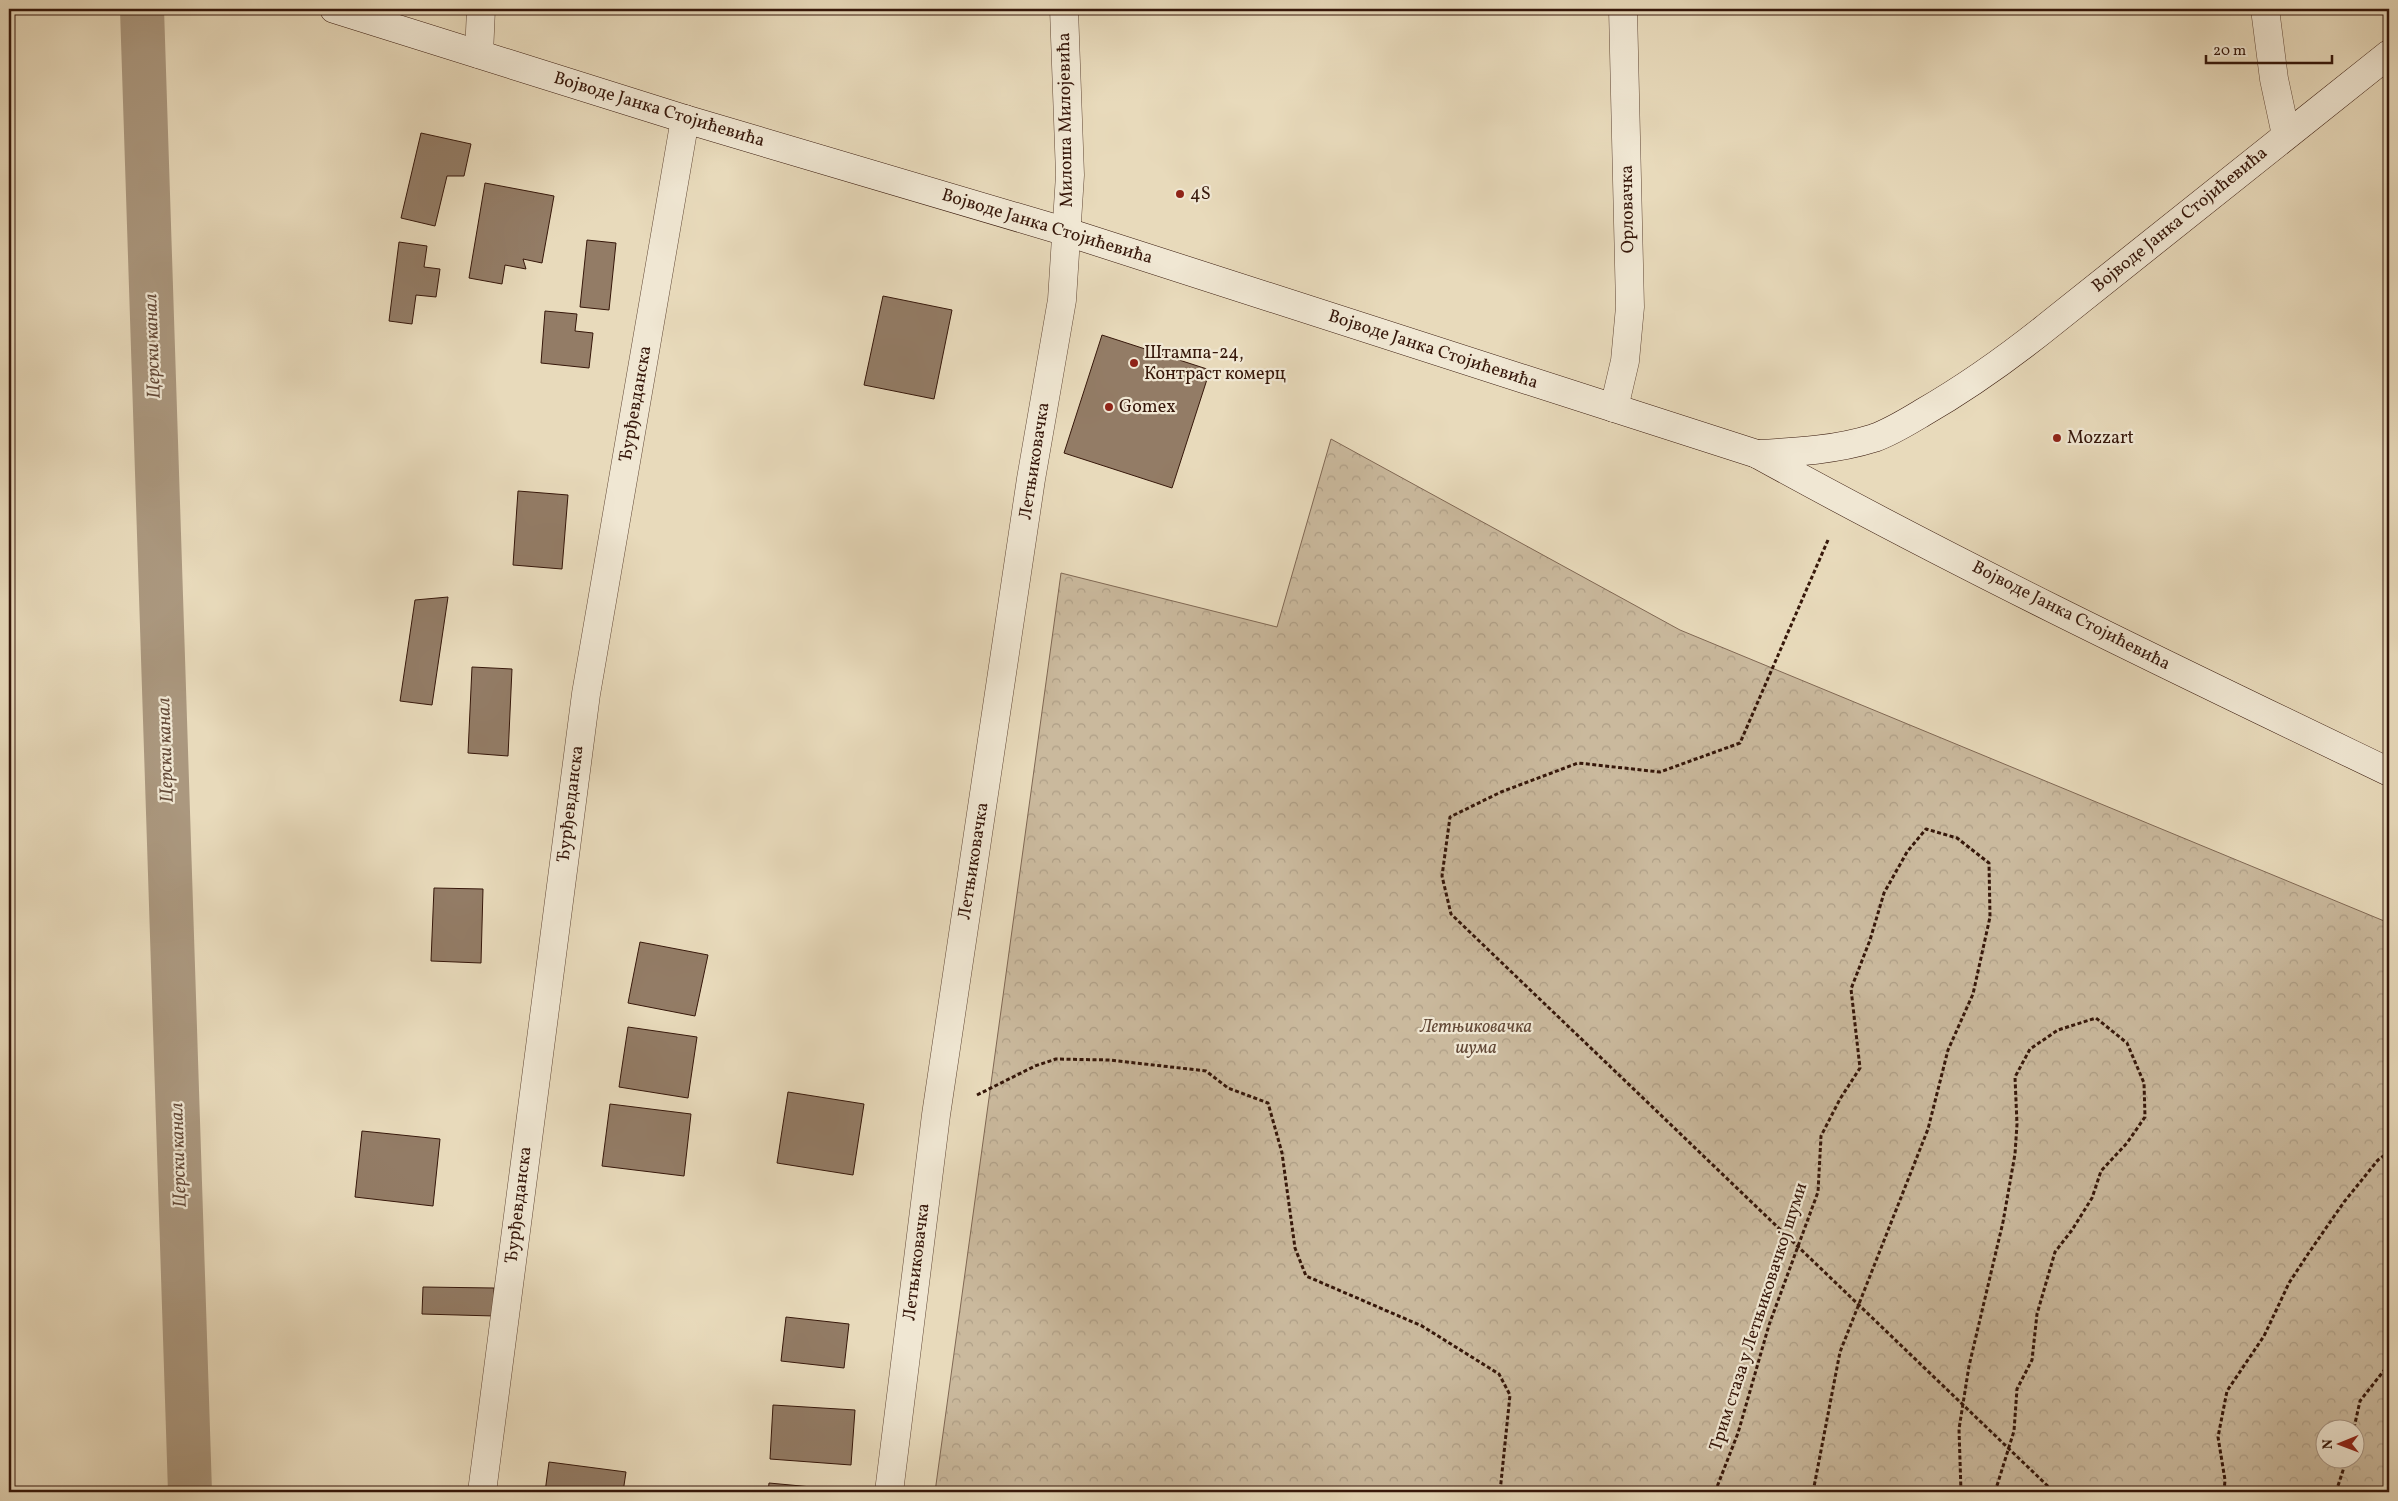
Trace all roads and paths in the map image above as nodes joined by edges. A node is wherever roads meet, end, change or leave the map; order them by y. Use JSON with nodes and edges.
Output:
{"nodes":[{"id":1,"x":334,"y":9,"type":"edge"},
{"id":2,"x":482,"y":9,"type":"edge"},
{"id":3,"x":1064,"y":9,"type":"edge"},
{"id":4,"x":1623,"y":9,"type":"edge"},
{"id":5,"x":2265,"y":9,"type":"edge"},
{"id":6,"x":479,"y":54,"type":"junction"},
{"id":7,"x":2389,"y":54,"type":"edge"},
{"id":8,"x":685,"y":118,"type":"junction"},
{"id":9,"x":2286,"y":135,"type":"junction"},
{"id":10,"x":1067,"y":232,"type":"junction"},
{"id":11,"x":1614,"y":408,"type":"junction"},
{"id":12,"x":1757,"y":454,"type":"junction"},
{"id":13,"x":1828,"y":540,"type":"dead end"},
{"id":14,"x":2389,"y":772,"type":"edge"},
{"id":15,"x":936,"y":1114,"type":"junction"},
{"id":16,"x":2389,"y":1152,"type":"edge"},
{"id":17,"x":1798,"y":1246,"type":"junction"},
{"id":18,"x":1858,"y":1304,"type":"junction"},
{"id":19,"x":2389,"y":1364,"type":"edge"},
{"id":20,"x":1964,"y":1406,"type":"junction"},
{"id":21,"x":2356,"y":1418,"type":"edge"},
{"id":22,"x":2009,"y":1448,"type":"junction"},
{"id":23,"x":2344,"y":1468,"type":"edge"},
{"id":24,"x":482,"y":1492,"type":"edge"},
{"id":25,"x":889,"y":1492,"type":"edge"},
{"id":26,"x":1500,"y":1492,"type":"edge"},
{"id":27,"x":1715,"y":1492,"type":"edge"},
{"id":28,"x":1812,"y":1492,"type":"edge"},
{"id":29,"x":1961,"y":1492,"type":"edge"},
{"id":30,"x":1995,"y":1492,"type":"edge"},
{"id":31,"x":2054,"y":1492,"type":"edge"},
{"id":32,"x":2224,"y":1492,"type":"edge"},
{"id":33,"x":2336,"y":1492,"type":"edge"}],
"edges":[{"from":1,"to":6,"type":"street","name":"Војводе Јанка Стојићевића"},
{"from":2,"to":6,"type":"street"},
{"from":3,"to":10,"type":"street","name":"Милоша Милојевића"},
{"from":4,"to":11,"type":"street","name":"Орловачка"},
{"from":5,"to":9,"type":"street"},
{"from":6,"to":8,"type":"street","name":"Војводе Јанка Стојићевића"},
{"from":7,"to":9,"type":"street","name":"Војводе Јанка Стојићевића"},
{"from":8,"to":10,"type":"street","name":"Војводе Јанка Стојићевића"},
{"from":8,"to":24,"type":"street","name":"Ђурђевданска"},
{"from":9,"to":12,"type":"street","name":"Војводе Јанка Стојићевића"},
{"from":10,"to":11,"type":"street","name":"Војводе Јанка Стојићевића"},
{"from":10,"to":15,"type":"street","name":"Летњиковачка"},
{"from":11,"to":12,"type":"street","name":"Војводе Јанка Стојићевића"},
{"from":12,"to":14,"type":"street","name":"Војводе Јанка Стојићевића"},
{"from":13,"to":17,"type":"path"},
{"from":15,"to":25,"type":"street","name":"Летњиковачка"},
{"from":15,"to":26,"type":"path"},
{"from":16,"to":32,"type":"path"},
{"from":17,"to":18,"type":"path"},
{"from":17,"to":18,"type":"path","name":"Трим стаза у Летњиковачкој шуми"},
{"from":17,"to":27,"type":"path","name":"Трим стаза у Летњиковачкој шуми"},
{"from":18,"to":20,"type":"path"},
{"from":18,"to":28,"type":"path","name":"Трим стаза у Летњиковачкој шуми"},
{"from":19,"to":21,"type":"path"},
{"from":20,"to":22,"type":"path"},
{"from":20,"to":22,"type":"path"},
{"from":20,"to":29,"type":"path"},
{"from":22,"to":30,"type":"path"},
{"from":22,"to":31,"type":"path"},
{"from":23,"to":33,"type":"path"}]}
